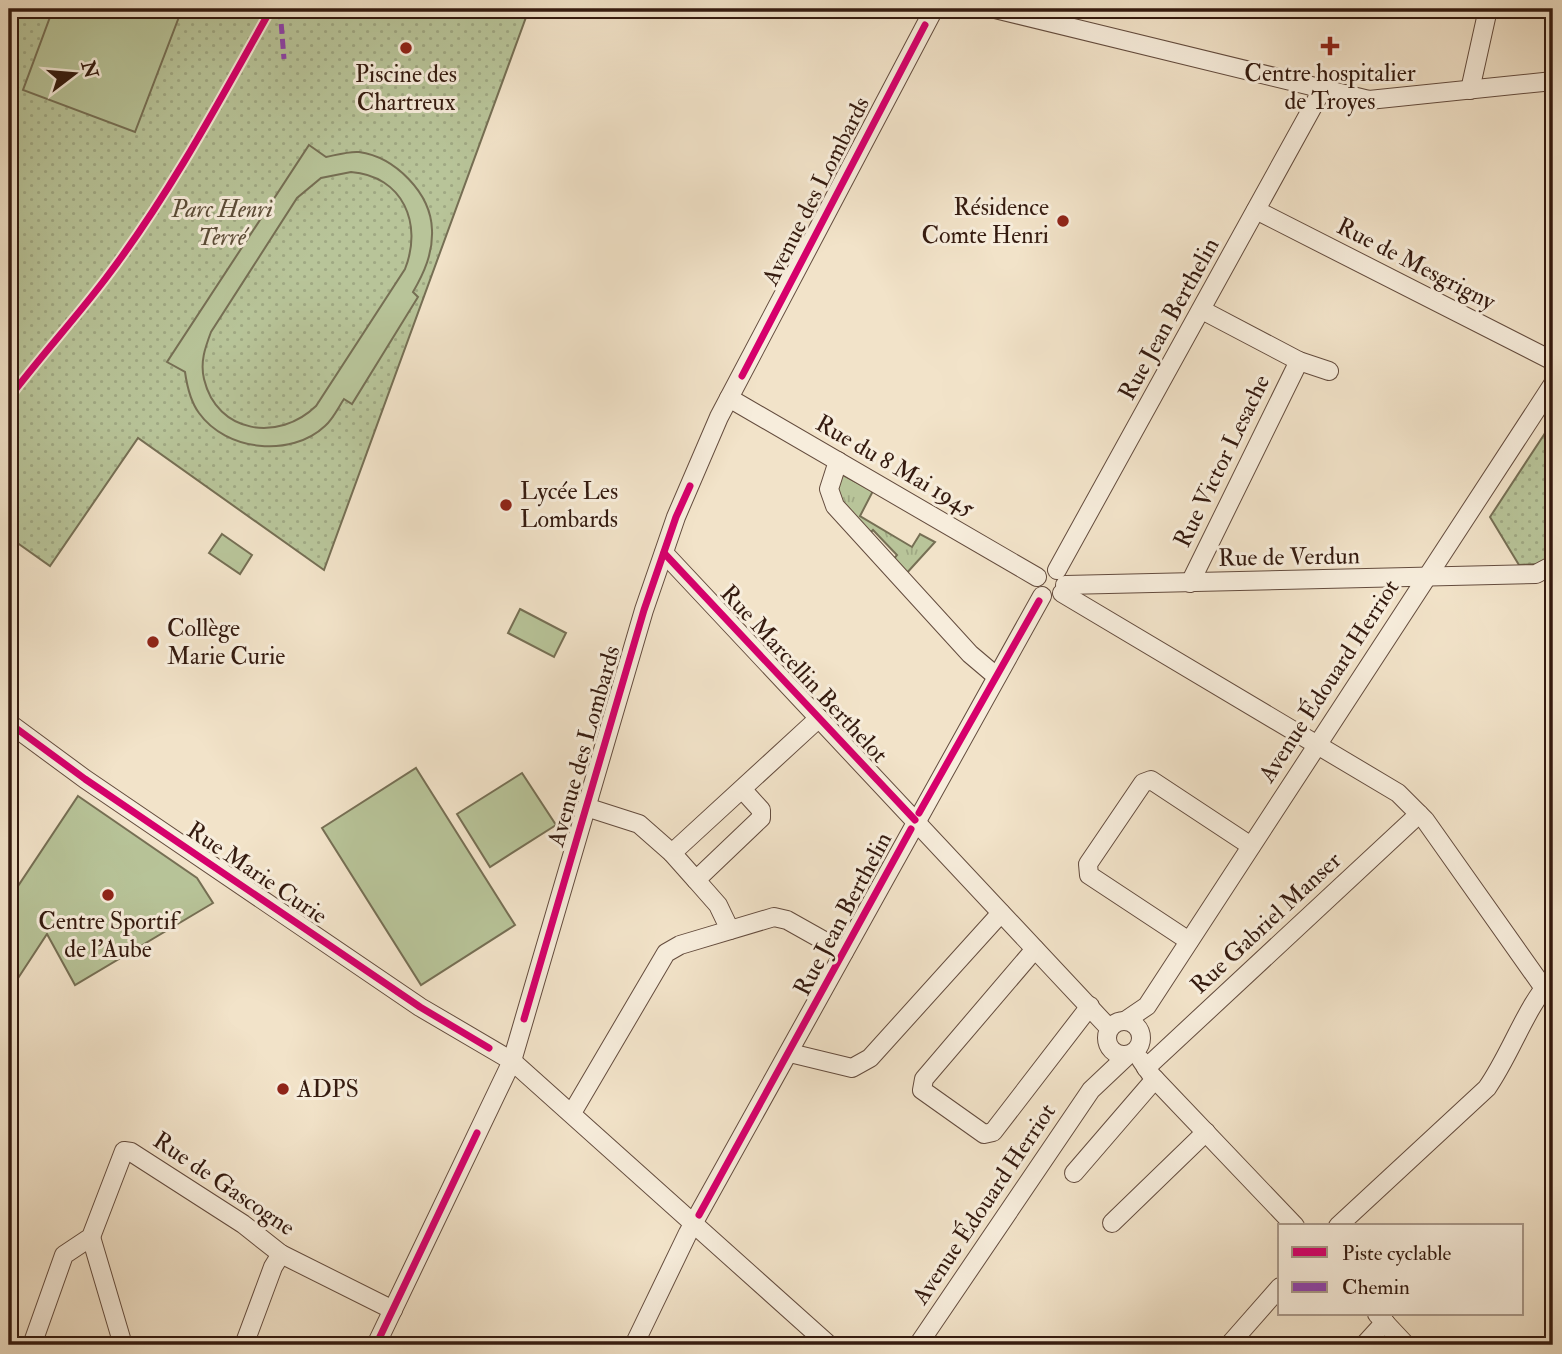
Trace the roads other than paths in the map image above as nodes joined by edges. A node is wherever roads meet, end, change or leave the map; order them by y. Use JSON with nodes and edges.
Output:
{"nodes":[{"id":1,"x":934,"y":9,"type":"edge"},
{"id":2,"x":995,"y":9,"type":"edge"},
{"id":3,"x":1489,"y":9,"type":"edge"},
{"id":4,"x":1553,"y":81,"type":"edge"},
{"id":5,"x":1322,"y":90,"type":"junction"},
{"id":6,"x":1471,"y":90,"type":"junction"},
{"id":7,"x":1256,"y":210,"type":"junction"},
{"id":8,"x":1202,"y":310,"type":"junction"},
{"id":9,"x":1299,"y":361,"type":"junction"},
{"id":10,"x":1553,"y":361,"type":"edge"},
{"id":11,"x":1329,"y":371,"type":"dead end"},
{"id":12,"x":1553,"y":384,"type":"edge"},
{"id":13,"x":729,"y":398,"type":"junction"},
{"id":14,"x":838,"y":461,"type":"junction"},
{"id":15,"x":664,"y":554,"type":"junction"},
{"id":16,"x":1553,"y":565,"type":"edge"},
{"id":17,"x":1037,"y":577,"type":"junction"},
{"id":18,"x":1428,"y":577,"type":"junction"},
{"id":19,"x":1061,"y":583,"type":"junction"},
{"id":20,"x":1190,"y":583,"type":"junction"},
{"id":21,"x":1042,"y":596,"type":"junction"},
{"id":22,"x":996,"y":676,"type":"junction"},
{"id":23,"x":819,"y":718,"type":"junction"},
{"id":24,"x":9,"y":723,"type":"edge"},
{"id":25,"x":9,"y":736,"type":"edge"},
{"id":26,"x":1317,"y":744,"type":"junction"},
{"id":27,"x":85,"y":779,"type":"junction"},
{"id":28,"x":741,"y":789,"type":"junction"},
{"id":29,"x":586,"y":807,"type":"junction"},
{"id":30,"x":1419,"y":814,"type":"junction"},
{"id":31,"x":915,"y":820,"type":"junction"},
{"id":32,"x":1251,"y":846,"type":"junction"},
{"id":33,"x":672,"y":853,"type":"junction"},
{"id":34,"x":696,"y":880,"type":"junction"},
{"id":35,"x":1002,"y":913,"type":"junction"},
{"id":36,"x":730,"y":930,"type":"junction"},
{"id":37,"x":1189,"y":941,"type":"junction"},
{"id":38,"x":1035,"y":949,"type":"junction"},
{"id":39,"x":844,"y":952,"type":"junction"},
{"id":40,"x":1550,"y":989,"type":"edge"},
{"id":41,"x":1090,"y":1006,"type":"junction"},
{"id":42,"x":1147,"y":1006,"type":"junction"},
{"id":43,"x":1114,"y":1030,"type":"junction"},
{"id":44,"x":1134,"y":1048,"type":"junction"},
{"id":45,"x":790,"y":1053,"type":"junction"},
{"id":46,"x":512,"y":1061,"type":"junction"},
{"id":47,"x":1151,"y":1073,"type":"junction"},
{"id":48,"x":1091,"y":1090,"type":"junction"},
{"id":49,"x":572,"y":1113,"type":"junction"},
{"id":50,"x":1206,"y":1132,"type":"junction"},
{"id":51,"x":1074,"y":1173,"type":"dead end"},
{"id":52,"x":693,"y":1223,"type":"junction"},
{"id":53,"x":1112,"y":1223,"type":"dead end"},
{"id":54,"x":1293,"y":1224,"type":"edge"},
{"id":55,"x":1340,"y":1224,"type":"edge"},
{"id":56,"x":84,"y":1242,"type":"junction"},
{"id":57,"x":281,"y":1254,"type":"junction"},
{"id":58,"x":1278,"y":1289,"type":"edge"},
{"id":59,"x":393,"y":1310,"type":"junction"},
{"id":60,"x":1381,"y":1318,"type":"edge"},
{"id":61,"x":32,"y":1345,"type":"edge"},
{"id":62,"x":123,"y":1345,"type":"edge"},
{"id":63,"x":244,"y":1345,"type":"edge"},
{"id":64,"x":376,"y":1345,"type":"edge"},
{"id":65,"x":634,"y":1345,"type":"edge"},
{"id":66,"x":829,"y":1345,"type":"edge"},
{"id":67,"x":918,"y":1345,"type":"edge"},
{"id":68,"x":1229,"y":1345,"type":"edge"},
{"id":69,"x":1364,"y":1345,"type":"edge"},
{"id":70,"x":1406,"y":1345,"type":"edge"}],
"edges":[{"from":1,"to":13,"type":"street","name":"Avenue des Lombards"},
{"from":2,"to":5,"type":"street"},
{"from":3,"to":6,"type":"street"},
{"from":4,"to":6,"type":"street"},
{"from":5,"to":6,"type":"street"},
{"from":5,"to":7,"type":"street","name":"Rue Jean Berthelin"},
{"from":7,"to":8,"type":"street","name":"Rue Jean Berthelin"},
{"from":7,"to":10,"type":"street","name":"Rue de Mesgrigny"},
{"from":8,"to":9,"type":"street","name":"Rue Victor Lesache"},
{"from":8,"to":19,"type":"street","name":"Rue Jean Berthelin"},
{"from":9,"to":11,"type":"street","name":"Rue Victor Lesache"},
{"from":9,"to":20,"type":"street","name":"Rue Victor Lesache"},
{"from":12,"to":18,"type":"street","name":"Avenue Édouard Herriot"},
{"from":13,"to":14,"type":"street","name":"Rue du 8 Mai 1945"},
{"from":13,"to":15,"type":"street","name":"Avenue des Lombards"},
{"from":14,"to":17,"type":"street","name":"Rue du 8 Mai 1945"},
{"from":14,"to":22,"type":"street"},
{"from":15,"to":23,"type":"street","name":"Rue Marcellin Berthelot"},
{"from":15,"to":29,"type":"street","name":"Avenue des Lombards"},
{"from":16,"to":18,"type":"street","name":"Rue de Verdun"},
{"from":17,"to":19,"type":"street"},
{"from":17,"to":21,"type":"street"},
{"from":18,"to":20,"type":"street","name":"Rue de Verdun"},
{"from":18,"to":26,"type":"street","name":"Avenue Édouard Herriot"},
{"from":19,"to":20,"type":"street","name":"Rue de Verdun"},
{"from":19,"to":21,"type":"street"},
{"from":19,"to":26,"type":"street"},
{"from":21,"to":22,"type":"street","name":"Rue Jean Berthelin"},
{"from":22,"to":31,"type":"street","name":"Rue Jean Berthelin"},
{"from":23,"to":28,"type":"street"},
{"from":23,"to":31,"type":"street","name":"Rue Marcellin Berthelot"},
{"from":24,"to":27,"type":"street","name":"Rue Marie Curie"},
{"from":25,"to":27,"type":"street","name":"Rue Marie Curie"},
{"from":26,"to":30,"type":"street"},
{"from":26,"to":32,"type":"street","name":"Avenue Édouard Herriot"},
{"from":27,"to":46,"type":"street","name":"Rue Marie Curie"},
{"from":28,"to":33,"type":"street"},
{"from":28,"to":34,"type":"street"},
{"from":29,"to":33,"type":"street"},
{"from":29,"to":46,"type":"street","name":"Avenue des Lombards"},
{"from":30,"to":40,"type":"street"},
{"from":30,"to":47,"type":"street","name":"Rue Gabriel Manser"},
{"from":31,"to":35,"type":"street","name":"Rue Marcellin Berthelot"},
{"from":31,"to":39,"type":"street","name":"Rue Jean Berthelin"},
{"from":32,"to":37,"type":"street","name":"Avenue Édouard Herriot"},
{"from":32,"to":37,"type":"street"},
{"from":33,"to":34,"type":"street"},
{"from":34,"to":36,"type":"street"},
{"from":35,"to":38,"type":"street","name":"Rue Marcellin Berthelot"},
{"from":35,"to":45,"type":"street"},
{"from":36,"to":39,"type":"street"},
{"from":36,"to":49,"type":"street"},
{"from":37,"to":42,"type":"street","name":"Avenue Édouard Herriot"},
{"from":38,"to":41,"type":"street","name":"Rue Marcellin Berthelot"},
{"from":38,"to":41,"type":"street"},
{"from":39,"to":45,"type":"street","name":"Rue Jean Berthelin"},
{"from":40,"to":55,"type":"street"},
{"from":41,"to":43,"type":"street","name":"Rue Marcellin Berthelot"},
{"from":42,"to":43,"type":"street","name":"Avenue Édouard Herriot"},
{"from":42,"to":44,"type":"street","name":"Avenue Édouard Herriot"},
{"from":43,"to":44,"type":"street"},
{"from":43,"to":44,"type":"street"},
{"from":43,"to":48,"type":"street","name":"Avenue Édouard Herriot"},
{"from":44,"to":47,"type":"street"},
{"from":44,"to":48,"type":"street","name":"Avenue Édouard Herriot"},
{"from":45,"to":52,"type":"street","name":"Rue Jean Berthelin"},
{"from":46,"to":49,"type":"street","name":"Rue Marie Curie"},
{"from":46,"to":59,"type":"street","name":"Avenue des Lombards"},
{"from":47,"to":50,"type":"street"},
{"from":47,"to":51,"type":"street","name":"Rue Gabriel Manser"},
{"from":48,"to":67,"type":"street","name":"Avenue Édouard Herriot"},
{"from":49,"to":52,"type":"street","name":"Rue Marie Curie"},
{"from":50,"to":53,"type":"street"},
{"from":50,"to":54,"type":"street"},
{"from":52,"to":65,"type":"street","name":"Rue Jean Berthelin"},
{"from":52,"to":66,"type":"street","name":"Rue Marie Curie"},
{"from":56,"to":57,"type":"street","name":"Rue de Gascogne"},
{"from":56,"to":61,"type":"street"},
{"from":56,"to":62,"type":"street"},
{"from":57,"to":59,"type":"street","name":"Rue de Gascogne"},
{"from":57,"to":63,"type":"street"},
{"from":58,"to":68,"type":"street"},
{"from":59,"to":64,"type":"street","name":"Avenue des Lombards"},
{"from":60,"to":69,"type":"street"},
{"from":60,"to":70,"type":"street"}]}
